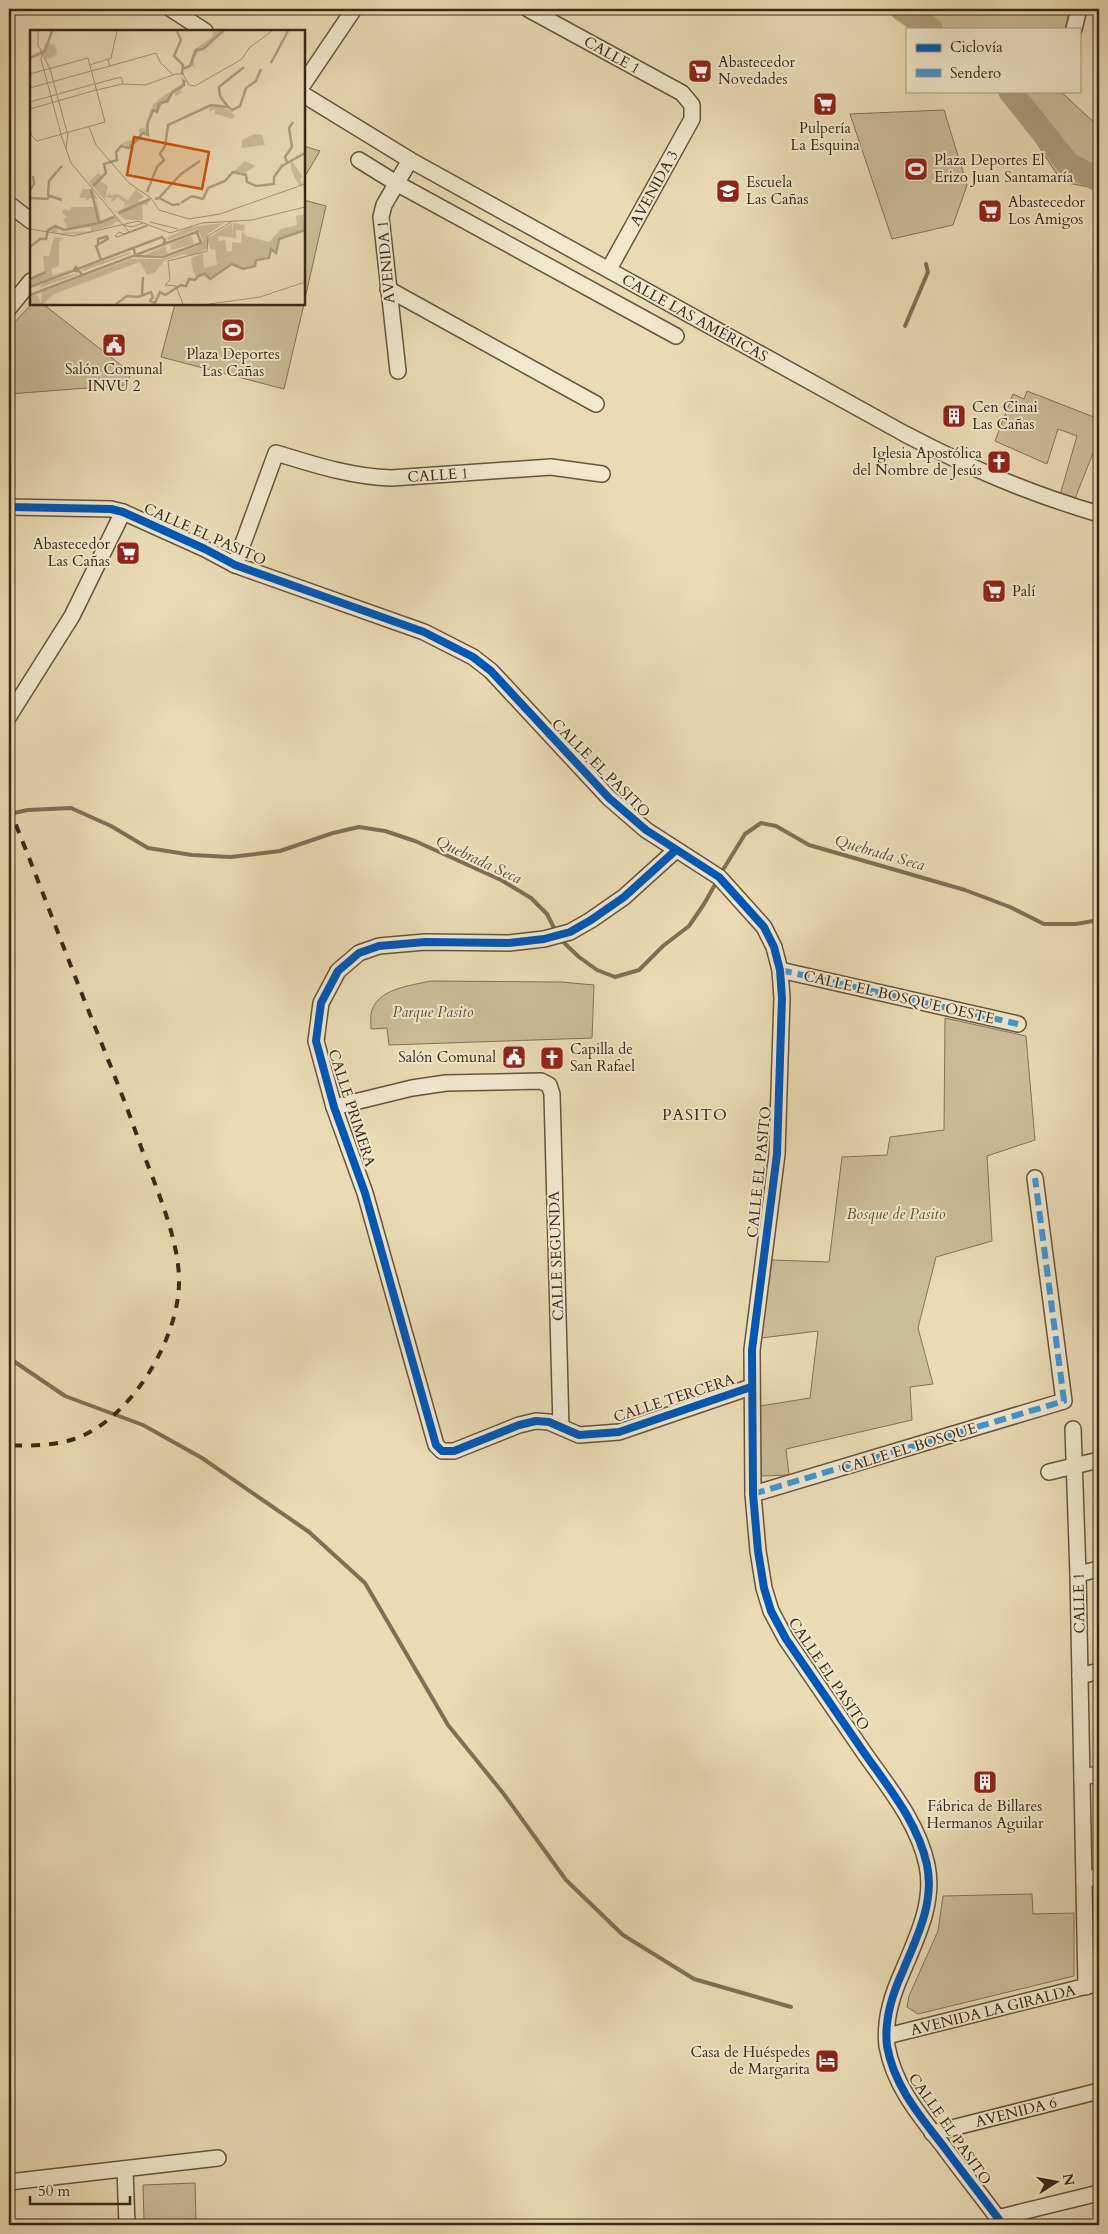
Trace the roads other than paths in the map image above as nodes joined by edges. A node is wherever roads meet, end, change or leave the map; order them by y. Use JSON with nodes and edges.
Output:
{"nodes":[{"id":1,"x":171,"y":9,"type":"edge"},
{"id":2,"x":354,"y":9,"type":"edge"},
{"id":3,"x":528,"y":9,"type":"edge"},
{"id":4,"x":1080,"y":9,"type":"edge"},
{"id":5,"x":1074,"y":28,"type":"edge"},
{"id":6,"x":203,"y":30,"type":"edge"},
{"id":7,"x":305,"y":82,"type":"edge"},
{"id":8,"x":305,"y":97,"type":"edge"},
{"id":9,"x":692,"y":105,"type":"joint"},
{"id":10,"x":359,"y":160,"type":"dead end"},
{"id":11,"x":410,"y":160,"type":"junction"},
{"id":12,"x":396,"y":183,"type":"junction"},
{"id":13,"x":9,"y":204,"type":"edge"},
{"id":14,"x":30,"y":220,"type":"edge"},
{"id":15,"x":567,"y":246,"type":"junction"},
{"id":16,"x":555,"y":268,"type":"junction"},
{"id":17,"x":609,"y":269,"type":"junction"},
{"id":18,"x":30,"y":282,"type":"edge"},
{"id":19,"x":388,"y":289,"type":"junction"},
{"id":20,"x":9,"y":308,"type":"edge"},
{"id":21,"x":676,"y":336,"type":"dead end"},
{"id":22,"x":398,"y":371,"type":"dead end"},
{"id":23,"x":596,"y":404,"type":"dead end"},
{"id":24,"x":602,"y":474,"type":"dead end"},
{"id":25,"x":9,"y":507,"type":"edge"},
{"id":26,"x":123,"y":512,"type":"junction"},
{"id":27,"x":1099,"y":514,"type":"edge"},
{"id":28,"x":235,"y":565,"type":"junction"},
{"id":29,"x":9,"y":716,"type":"edge"},
{"id":30,"x":676,"y":850,"type":"junction"},
{"id":31,"x":780,"y":970,"type":"junction"},
{"id":32,"x":1018,"y":1024,"type":"dead end"},
{"id":33,"x":334,"y":1107,"type":"junction"},
{"id":34,"x":1035,"y":1178,"type":"dead end"},
{"id":35,"x":751,"y":1387,"type":"junction"},
{"id":36,"x":561,"y":1427,"type":"junction"},
{"id":37,"x":1073,"y":1429,"type":"dead end"},
{"id":38,"x":436,"y":1445,"type":"joint"},
{"id":39,"x":1099,"y":1460,"type":"edge"},
{"id":40,"x":1075,"y":1466,"type":"junction"},
{"id":41,"x":1049,"y":1472,"type":"dead end"},
{"id":42,"x":753,"y":1494,"type":"junction"},
{"id":43,"x":1099,"y":1569,"type":"edge"},
{"id":44,"x":1078,"y":1574,"type":"junction"},
{"id":45,"x":1099,"y":1671,"type":"edge"},
{"id":46,"x":1080,"y":1676,"type":"junction"},
{"id":47,"x":1099,"y":1774,"type":"edge"},
{"id":48,"x":1082,"y":1777,"type":"junction"},
{"id":49,"x":1099,"y":1876,"type":"edge"},
{"id":50,"x":1084,"y":1880,"type":"junction"},
{"id":51,"x":1092,"y":1985,"type":"edge"},
{"id":52,"x":887,"y":2036,"type":"junction"},
{"id":53,"x":1099,"y":2091,"type":"edge"},
{"id":54,"x":932,"y":2132,"type":"junction"},
{"id":55,"x":218,"y":2158,"type":"dead end"},
{"id":56,"x":125,"y":2169,"type":"junction"},
{"id":57,"x":9,"y":2182,"type":"edge"},
{"id":58,"x":1099,"y":2194,"type":"edge"},
{"id":59,"x":1000,"y":2222,"type":"edge"},
{"id":60,"x":127,"y":2225,"type":"edge"}],
"edges":[{"from":1,"to":6,"type":"street"},
{"from":2,"to":7,"type":"street"},
{"from":3,"to":9,"type":"street","name":"CALLE 1"},
{"from":4,"to":5,"type":"street"},
{"from":8,"to":11,"type":"street","name":"CALLE LAS AMÉRICAS"},
{"from":9,"to":17,"type":"street","name":"AVENIDA 3"},
{"from":10,"to":12,"type":"street","name":"CALLE LAS AMÉRICAS"},
{"from":11,"to":12,"type":"street","name":"AVENIDA 1"},
{"from":11,"to":15,"type":"street","name":"CALLE LAS AMÉRICAS"},
{"from":12,"to":16,"type":"street","name":"CALLE LAS AMÉRICAS"},
{"from":12,"to":19,"type":"street","name":"AVENIDA 1"},
{"from":13,"to":14,"type":"street"},
{"from":15,"to":16,"type":"street"},
{"from":15,"to":17,"type":"street","name":"CALLE LAS AMÉRICAS"},
{"from":16,"to":21,"type":"street","name":"CALLE LAS AMÉRICAS"},
{"from":17,"to":27,"type":"street","name":"CALLE LAS AMÉRICAS"},
{"from":18,"to":20,"type":"street"},
{"from":19,"to":22,"type":"street","name":"AVENIDA 1"},
{"from":19,"to":23,"type":"street"},
{"from":24,"to":28,"type":"street","name":"CALLE 1"},
{"from":25,"to":26,"type":"street","name":"CALLE EL PASITO"},
{"from":26,"to":28,"type":"street","name":"CALLE EL PASITO"},
{"from":26,"to":29,"type":"street"},
{"from":28,"to":30,"type":"street","name":"CALLE EL PASITO"},
{"from":30,"to":31,"type":"street","name":"CALLE EL PASITO"},
{"from":30,"to":33,"type":"street","name":"CALLE PRIMERA"},
{"from":31,"to":32,"type":"street","name":"CALLE EL BOSQUE OESTE"},
{"from":31,"to":35,"type":"street","name":"CALLE EL PASITO"},
{"from":33,"to":36,"type":"street","name":"CALLE SEGUNDA"},
{"from":33,"to":38,"type":"street","name":"CALLE PRIMERA"},
{"from":34,"to":42,"type":"street","name":"CALLE EL BOSQUE"},
{"from":35,"to":36,"type":"street","name":"CALLE TERCERA"},
{"from":35,"to":42,"type":"street","name":"CALLE EL PASITO"},
{"from":36,"to":38,"type":"street","name":"CALLE TERCERA"},
{"from":37,"to":40,"type":"street","name":"CALLE 1"},
{"from":39,"to":40,"type":"street"},
{"from":40,"to":41,"type":"street"},
{"from":40,"to":44,"type":"street","name":"CALLE 1"},
{"from":42,"to":52,"type":"street","name":"CALLE EL PASITO"},
{"from":43,"to":44,"type":"street"},
{"from":44,"to":46,"type":"street","name":"CALLE 1"},
{"from":45,"to":46,"type":"street"},
{"from":46,"to":48,"type":"street","name":"CALLE 1"},
{"from":47,"to":48,"type":"street"},
{"from":48,"to":50,"type":"street","name":"CALLE 1"},
{"from":49,"to":50,"type":"street"},
{"from":50,"to":51,"type":"street","name":"CALLE 1"},
{"from":51,"to":52,"type":"street","name":"AVENIDA LA GIRALDA"},
{"from":52,"to":54,"type":"street","name":"CALLE EL PASITO"},
{"from":53,"to":54,"type":"street","name":"AVENIDA 6"},
{"from":54,"to":59,"type":"street","name":"CALLE EL PASITO"},
{"from":55,"to":56,"type":"street"},
{"from":56,"to":57,"type":"street"},
{"from":56,"to":60,"type":"street"},
{"from":58,"to":59,"type":"street"}]}
